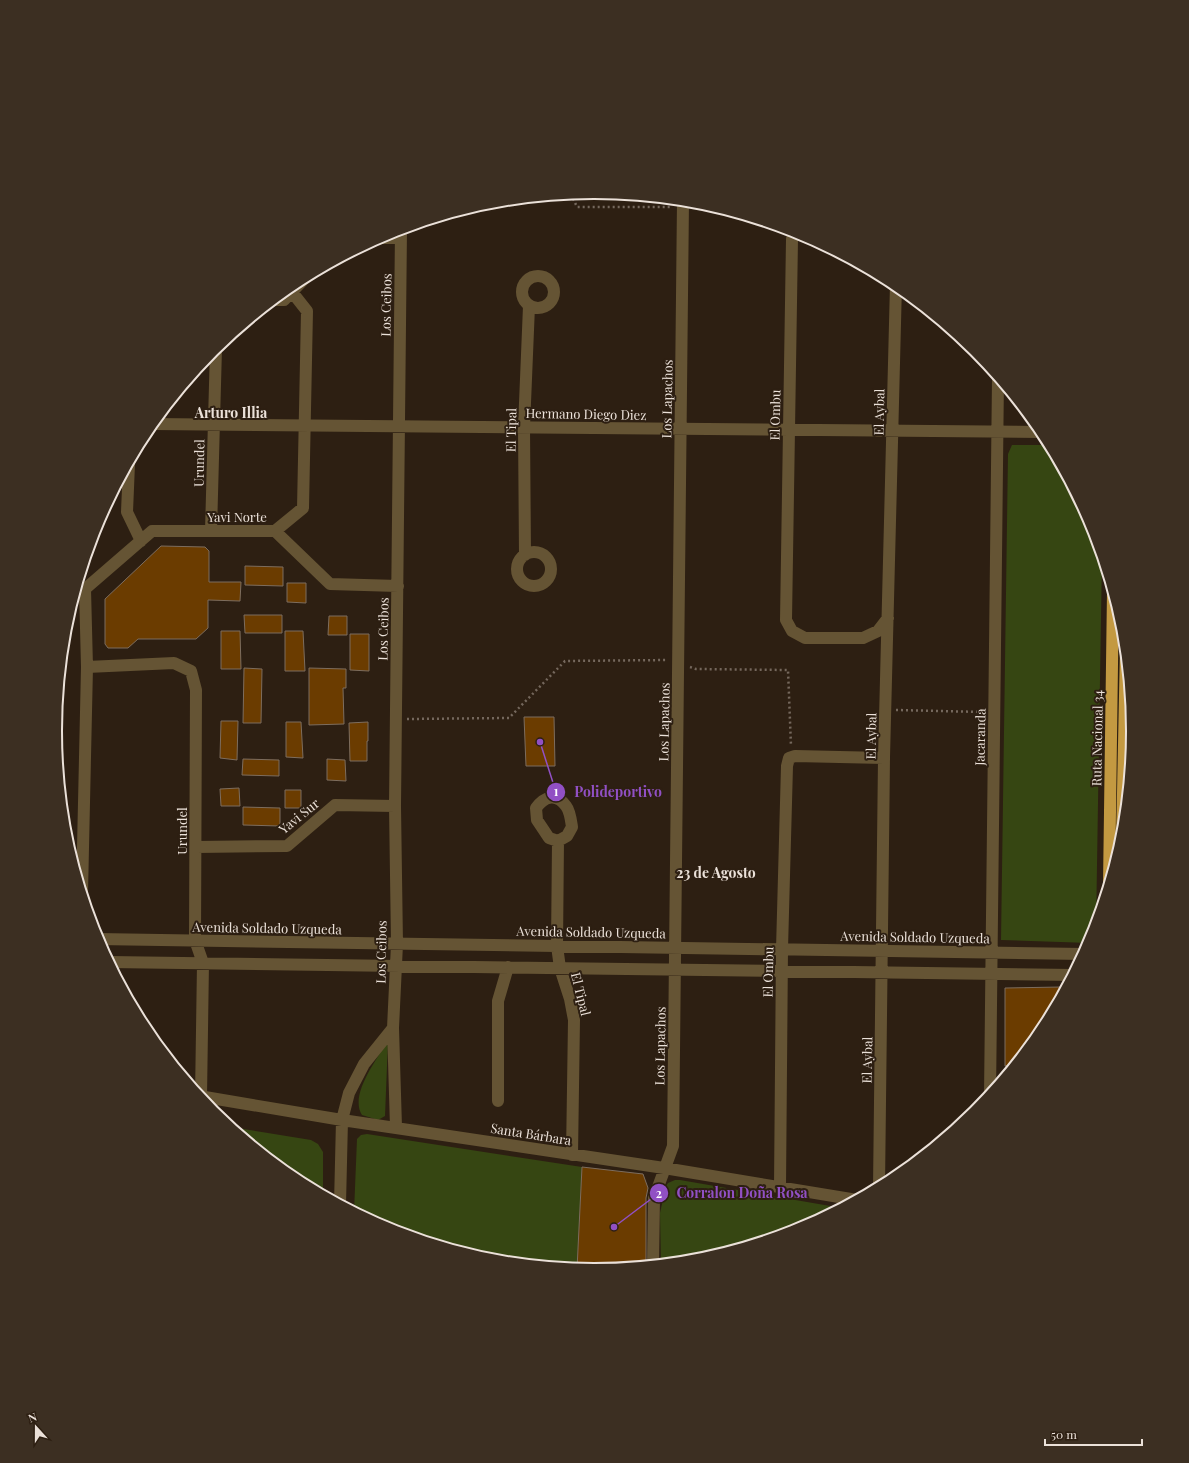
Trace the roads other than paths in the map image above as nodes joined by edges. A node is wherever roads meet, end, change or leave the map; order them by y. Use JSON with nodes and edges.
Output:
{"nodes":[{"id":1,"x":679,"y":206,"type":"edge"},
{"id":2,"x":401,"y":236,"type":"edge"},
{"id":3,"x":793,"y":238,"type":"edge"},
{"id":4,"x":293,"y":293,"type":"edge"},
{"id":5,"x":896,"y":293,"type":"edge"},
{"id":6,"x":530,"y":306,"type":"dead end"},
{"id":7,"x":216,"y":357,"type":"edge"},
{"id":8,"x":998,"y":384,"type":"edge"},
{"id":9,"x":160,"y":424,"type":"edge"},
{"id":10,"x":214,"y":424,"type":"junction"},
{"id":11,"x":305,"y":425,"type":"junction"},
{"id":12,"x":399,"y":426,"type":"junction"},
{"id":13,"x":524,"y":427,"type":"junction"},
{"id":14,"x":681,"y":429,"type":"junction"},
{"id":15,"x":788,"y":430,"type":"junction"},
{"id":16,"x":892,"y":430,"type":"junction"},
{"id":17,"x":998,"y":432,"type":"junction"},
{"id":18,"x":1034,"y":432,"type":"edge"},
{"id":19,"x":128,"y":475,"type":"edge"},
{"id":20,"x":212,"y":531,"type":"junction"},
{"id":21,"x":275,"y":531,"type":"junction"},
{"id":22,"x":141,"y":541,"type":"junction"},
{"id":23,"x":525,"y":554,"type":"dead end"},
{"id":24,"x":398,"y":586,"type":"junction"},
{"id":25,"x":81,"y":589,"type":"edge"},
{"id":26,"x":81,"y":590,"type":"edge"},
{"id":27,"x":1113,"y":610,"type":"edge"},
{"id":28,"x":888,"y":618,"type":"junction"},
{"id":29,"x":87,"y":667,"type":"junction"},
{"id":30,"x":1125,"y":689,"type":"edge"},
{"id":31,"x":884,"y":758,"type":"junction"},
{"id":32,"x":1123,"y":792,"type":"edge"},
{"id":33,"x":395,"y":806,"type":"junction"},
{"id":34,"x":558,"y":841,"type":"dead end"},
{"id":35,"x":196,"y":847,"type":"junction"},
{"id":36,"x":1109,"y":868,"type":"edge"},
{"id":37,"x":82,"y":877,"type":"edge"},
{"id":38,"x":105,"y":939,"type":"edge"},
{"id":39,"x":196,"y":940,"type":"junction"},
{"id":40,"x":396,"y":944,"type":"junction"},
{"id":41,"x":557,"y":946,"type":"junction"},
{"id":42,"x":675,"y":948,"type":"junction"},
{"id":43,"x":782,"y":949,"type":"junction"},
{"id":44,"x":882,"y":951,"type":"junction"},
{"id":45,"x":991,"y":953,"type":"junction"},
{"id":46,"x":1078,"y":954,"type":"edge"},
{"id":47,"x":115,"y":962,"type":"edge"},
{"id":48,"x":202,"y":963,"type":"junction"},
{"id":49,"x":396,"y":966,"type":"junction"},
{"id":50,"x":508,"y":967,"type":"junction"},
{"id":51,"x":560,"y":968,"type":"junction"},
{"id":52,"x":675,"y":969,"type":"junction"},
{"id":53,"x":782,"y":971,"type":"junction"},
{"id":54,"x":882,"y":972,"type":"junction"},
{"id":55,"x":991,"y":973,"type":"junction"},
{"id":56,"x":1068,"y":975,"type":"edge"},
{"id":57,"x":393,"y":1028,"type":"junction"},
{"id":58,"x":990,"y":1088,"type":"edge"},
{"id":59,"x":200,"y":1089,"type":"edge"},
{"id":60,"x":208,"y":1097,"type":"edge"},
{"id":61,"x":498,"y":1101,"type":"dead end"},
{"id":62,"x":342,"y":1120,"type":"junction"},
{"id":63,"x":396,"y":1127,"type":"junction"},
{"id":64,"x":572,"y":1155,"type":"junction"},
{"id":65,"x":664,"y":1168,"type":"junction"},
{"id":66,"x":879,"y":1181,"type":"edge"},
{"id":67,"x":780,"y":1187,"type":"junction"},
{"id":68,"x":340,"y":1199,"type":"edge"},
{"id":69,"x":850,"y":1199,"type":"edge"},
{"id":70,"x":653,"y":1260,"type":"edge"}],
"edges":[{"from":1,"to":14,"type":"street","name":"Los Lapachos"},
{"from":2,"to":12,"type":"street","name":"Los Ceibos"},
{"from":3,"to":15,"type":"street","name":"El Ombu"},
{"from":4,"to":11,"type":"street"},
{"from":5,"to":16,"type":"street","name":"El Aybal"},
{"from":6,"to":13,"type":"street","name":"El Tipal"},
{"from":7,"to":10,"type":"street","name":"Urundel"},
{"from":8,"to":17,"type":"street","name":"Jacaranda"},
{"from":9,"to":10,"type":"street","name":"Hermano Diego Diez"},
{"from":10,"to":11,"type":"street","name":"Hermano Diego Diez"},
{"from":10,"to":20,"type":"street","name":"Urundel"},
{"from":11,"to":12,"type":"street","name":"Hermano Diego Diez"},
{"from":11,"to":21,"type":"street"},
{"from":12,"to":13,"type":"street","name":"Hermano Diego Diez"},
{"from":12,"to":24,"type":"street","name":"Los Ceibos"},
{"from":13,"to":14,"type":"street","name":"Hermano Diego Diez"},
{"from":13,"to":23,"type":"street","name":"El Tipal"},
{"from":14,"to":15,"type":"street","name":"Hermano Diego Diez"},
{"from":14,"to":42,"type":"street","name":"Los Lapachos"},
{"from":15,"to":16,"type":"street","name":"Hermano Diego Diez"},
{"from":15,"to":28,"type":"street","name":"El Ombu"},
{"from":16,"to":17,"type":"street","name":"Hermano Diego Diez"},
{"from":16,"to":28,"type":"street","name":"El Aybal"},
{"from":17,"to":18,"type":"street","name":"Hermano Diego Diez"},
{"from":17,"to":45,"type":"street","name":"Jacaranda"},
{"from":19,"to":22,"type":"street"},
{"from":20,"to":21,"type":"street","name":"Yavi Norte"},
{"from":20,"to":22,"type":"street","name":"Yavi Norte"},
{"from":21,"to":24,"type":"street","name":"Yavi Norte"},
{"from":22,"to":25,"type":"street","name":"Yavi Norte"},
{"from":24,"to":33,"type":"street","name":"Los Ceibos"},
{"from":26,"to":29,"type":"street"},
{"from":27,"to":36,"type":"highway","name":"Ruta Nacional 34"},
{"from":28,"to":31,"type":"street","name":"El Aybal"},
{"from":29,"to":35,"type":"street","name":"Urundel"},
{"from":29,"to":37,"type":"street"},
{"from":30,"to":32,"type":"highway","name":"Ruta Nacional 34"},
{"from":31,"to":43,"type":"street","name":"El Ombu"},
{"from":31,"to":44,"type":"street","name":"El Aybal"},
{"from":33,"to":35,"type":"street","name":"Yavi Sur"},
{"from":33,"to":40,"type":"street","name":"Los Ceibos"},
{"from":34,"to":41,"type":"street","name":"El Tipal"},
{"from":35,"to":39,"type":"street","name":"Urundel"},
{"from":38,"to":39,"type":"street","name":"Avenida Soldado Uzqueda"},
{"from":39,"to":40,"type":"street","name":"Avenida Soldado Uzqueda"},
{"from":39,"to":48,"type":"street","name":"Urundel"},
{"from":40,"to":41,"type":"street","name":"Avenida Soldado Uzqueda"},
{"from":40,"to":49,"type":"street","name":"Los Ceibos"},
{"from":41,"to":42,"type":"street","name":"Avenida Soldado Uzqueda"},
{"from":41,"to":51,"type":"street","name":"El Tipal"},
{"from":42,"to":43,"type":"street","name":"Avenida Soldado Uzqueda"},
{"from":42,"to":52,"type":"street","name":"Los Lapachos"},
{"from":43,"to":44,"type":"street","name":"Avenida Soldado Uzqueda"},
{"from":43,"to":53,"type":"street","name":"El Ombu"},
{"from":44,"to":45,"type":"street","name":"Avenida Soldado Uzqueda"},
{"from":44,"to":54,"type":"street","name":"El Aybal"},
{"from":45,"to":46,"type":"street","name":"Avenida Soldado Uzqueda"},
{"from":45,"to":55,"type":"street","name":"Jacaranda"},
{"from":47,"to":48,"type":"street"},
{"from":48,"to":49,"type":"street"},
{"from":48,"to":59,"type":"street","name":"Urundel"},
{"from":49,"to":50,"type":"street"},
{"from":49,"to":57,"type":"street","name":"Los Ceibos"},
{"from":50,"to":51,"type":"street"},
{"from":50,"to":61,"type":"street"},
{"from":51,"to":52,"type":"street"},
{"from":51,"to":64,"type":"street","name":"El Tipal"},
{"from":52,"to":53,"type":"street"},
{"from":52,"to":65,"type":"street","name":"Los Lapachos"},
{"from":53,"to":54,"type":"street"},
{"from":53,"to":67,"type":"street","name":"El Ombu"},
{"from":54,"to":55,"type":"street"},
{"from":54,"to":66,"type":"street","name":"El Aybal"},
{"from":55,"to":56,"type":"street"},
{"from":55,"to":58,"type":"street","name":"Jacaranda"},
{"from":57,"to":62,"type":"street"},
{"from":57,"to":63,"type":"street","name":"Los Ceibos"},
{"from":60,"to":62,"type":"street","name":"Santa Bárbara"},
{"from":62,"to":63,"type":"street","name":"Santa Bárbara"},
{"from":62,"to":68,"type":"street"},
{"from":63,"to":64,"type":"street","name":"Santa Bárbara"},
{"from":64,"to":65,"type":"street","name":"Santa Bárbara"},
{"from":65,"to":67,"type":"street","name":"Santa Bárbara"},
{"from":65,"to":70,"type":"street","name":"Los Lapachos"},
{"from":67,"to":69,"type":"street","name":"Santa Bárbara"}]}
